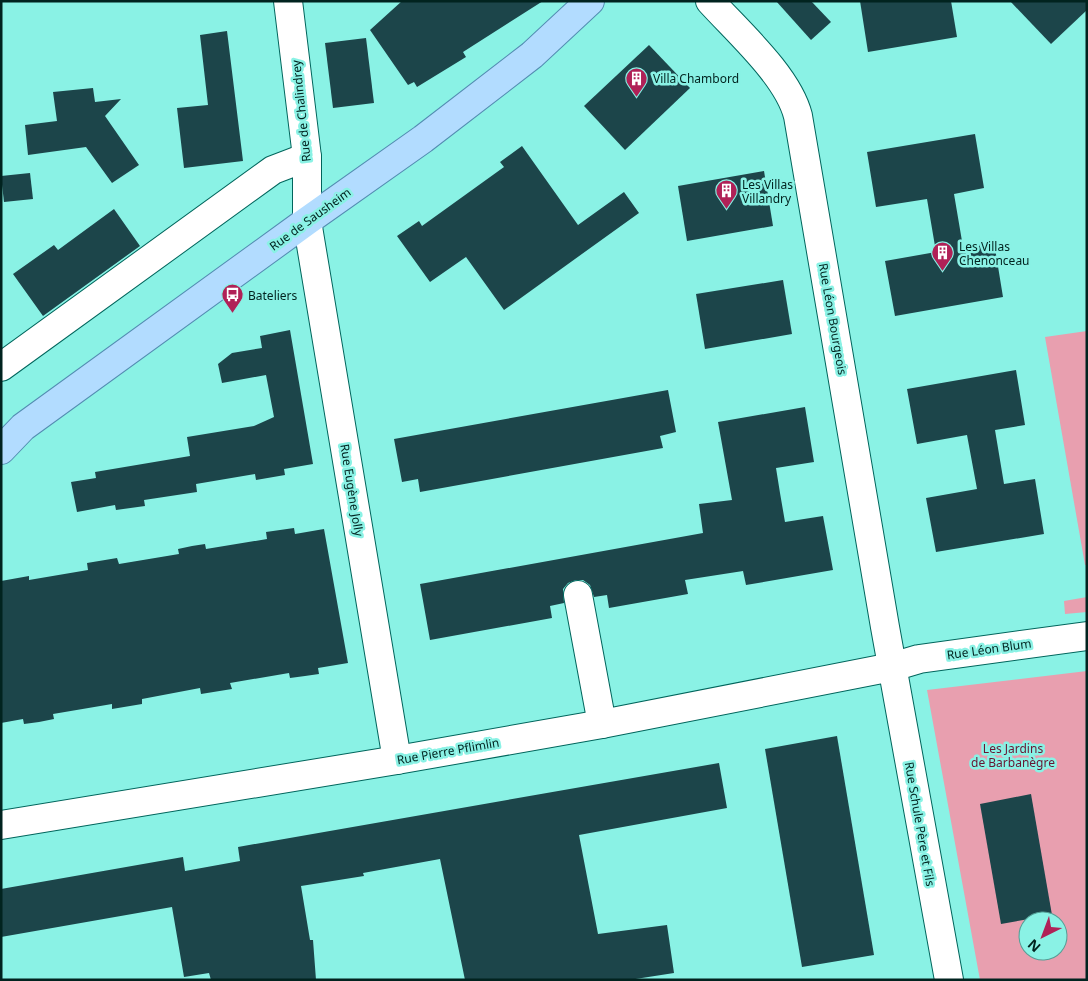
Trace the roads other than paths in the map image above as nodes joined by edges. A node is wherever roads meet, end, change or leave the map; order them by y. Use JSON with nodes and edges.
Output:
{"nodes":[{"id":1,"x":288,"y":1,"type":"edge"},
{"id":2,"x":590,"y":1,"type":"edge"},
{"id":3,"x":710,"y":1,"type":"edge"},
{"id":4,"x":307,"y":157,"type":"junction"},
{"id":5,"x":307,"y":221,"type":"junction"},
{"id":6,"x":1,"y":367,"type":"edge"},
{"id":7,"x":12,"y":431,"type":"edge"},
{"id":8,"x":1,"y":450,"type":"edge"},
{"id":9,"x":578,"y":594,"type":"dead end"},
{"id":10,"x":1087,"y":636,"type":"edge"},
{"id":11,"x":892,"y":667,"type":"junction"},
{"id":12,"x":602,"y":724,"type":"junction"},
{"id":13,"x":397,"y":760,"type":"junction"},
{"id":14,"x":1,"y":825,"type":"edge"},
{"id":15,"x":949,"y":980,"type":"edge"}],
"edges":[{"from":1,"to":4,"type":"street","name":"Rue de Chalindrey"},
{"from":2,"to":5,"type":"main road","name":"Rue de Sausheim"},
{"from":3,"to":11,"type":"street","name":"Rue Léon Bourgeois"},
{"from":4,"to":5,"type":"street","name":"Rue de Chalindrey"},
{"from":4,"to":6,"type":"street"},
{"from":5,"to":7,"type":"main road","name":"Rue de Sausheim"},
{"from":5,"to":13,"type":"street","name":"Rue Eugène Jolly"},
{"from":7,"to":8,"type":"main road","name":"Rue de Sausheim"},
{"from":9,"to":12,"type":"street"},
{"from":10,"to":11,"type":"street","name":"Rue Léon Blum"},
{"from":11,"to":12,"type":"street","name":"Rue Pierre Pflimlin"},
{"from":11,"to":15,"type":"street","name":"Rue Schule Père et Fils"},
{"from":12,"to":13,"type":"street","name":"Rue Pierre Pflimlin"},
{"from":13,"to":14,"type":"street","name":"Rue Pierre Pflimlin"}]}
